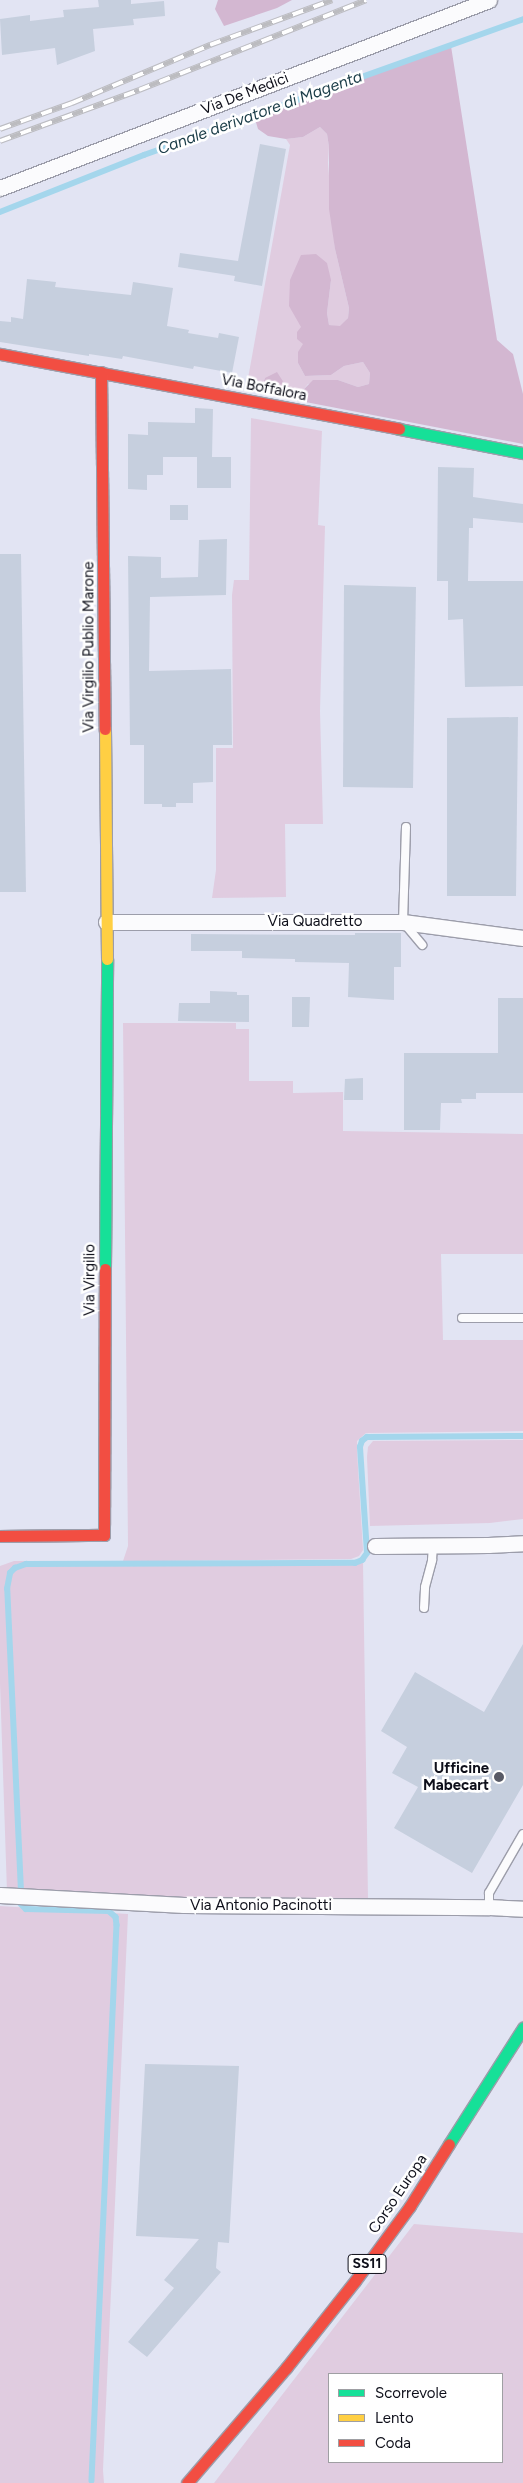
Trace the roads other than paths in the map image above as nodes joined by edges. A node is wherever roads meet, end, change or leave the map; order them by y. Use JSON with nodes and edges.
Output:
{"nodes":[{"id":1,"x":489,"y":0,"type":"edge"},
{"id":2,"x":0,"y":188,"type":"edge"},
{"id":3,"x":0,"y":354,"type":"edge"},
{"id":4,"x":101,"y":372,"type":"junction"},
{"id":5,"x":523,"y":453,"type":"edge"},
{"id":6,"x":406,"y":828,"type":"dead end"},
{"id":7,"x":106,"y":922,"type":"junction"},
{"id":8,"x":403,"y":922,"type":"junction"},
{"id":9,"x":523,"y":938,"type":"edge"},
{"id":10,"x":422,"y":945,"type":"dead end"},
{"id":11,"x":462,"y":1318,"type":"dead end"},
{"id":12,"x":523,"y":1318,"type":"edge"},
{"id":13,"x":0,"y":1536,"type":"edge"},
{"id":14,"x":523,"y":1543,"type":"edge"},
{"id":15,"x":374,"y":1546,"type":"dead end"},
{"id":16,"x":433,"y":1546,"type":"junction"},
{"id":17,"x":424,"y":1608,"type":"dead end"},
{"id":18,"x":523,"y":1834,"type":"edge"},
{"id":19,"x":0,"y":1895,"type":"edge"},
{"id":20,"x":489,"y":1907,"type":"junction"},
{"id":21,"x":523,"y":1909,"type":"edge"},
{"id":22,"x":523,"y":2028,"type":"edge"},
{"id":23,"x":187,"y":2483,"type":"edge"}],
"edges":[{"from":1,"to":2,"type":"street","name":"Via De Medici"},
{"from":3,"to":4,"type":"street","name":"Via Boffalora"},
{"from":4,"to":5,"type":"street","name":"Via Boffalora"},
{"from":4,"to":7,"type":"street","name":"Via Virgilio Publio Marone"},
{"from":6,"to":8,"type":"lane"},
{"from":7,"to":8,"type":"street","name":"Via Quadretto"},
{"from":7,"to":13,"type":"street","name":"Via Virgilio"},
{"from":8,"to":9,"type":"street","name":"Via Quadretto"},
{"from":8,"to":10,"type":"lane"},
{"from":11,"to":12,"type":"lane"},
{"from":14,"to":16,"type":"street"},
{"from":15,"to":16,"type":"street"},
{"from":16,"to":17,"type":"lane"},
{"from":18,"to":20,"type":"lane"},
{"from":19,"to":20,"type":"street","name":"Via Antonio Pacinotti"},
{"from":20,"to":21,"type":"street","name":"Via Antonio Pacinotti"},
{"from":22,"to":23,"type":"street","name":"Corso Europa","number":"SS11"}]}
